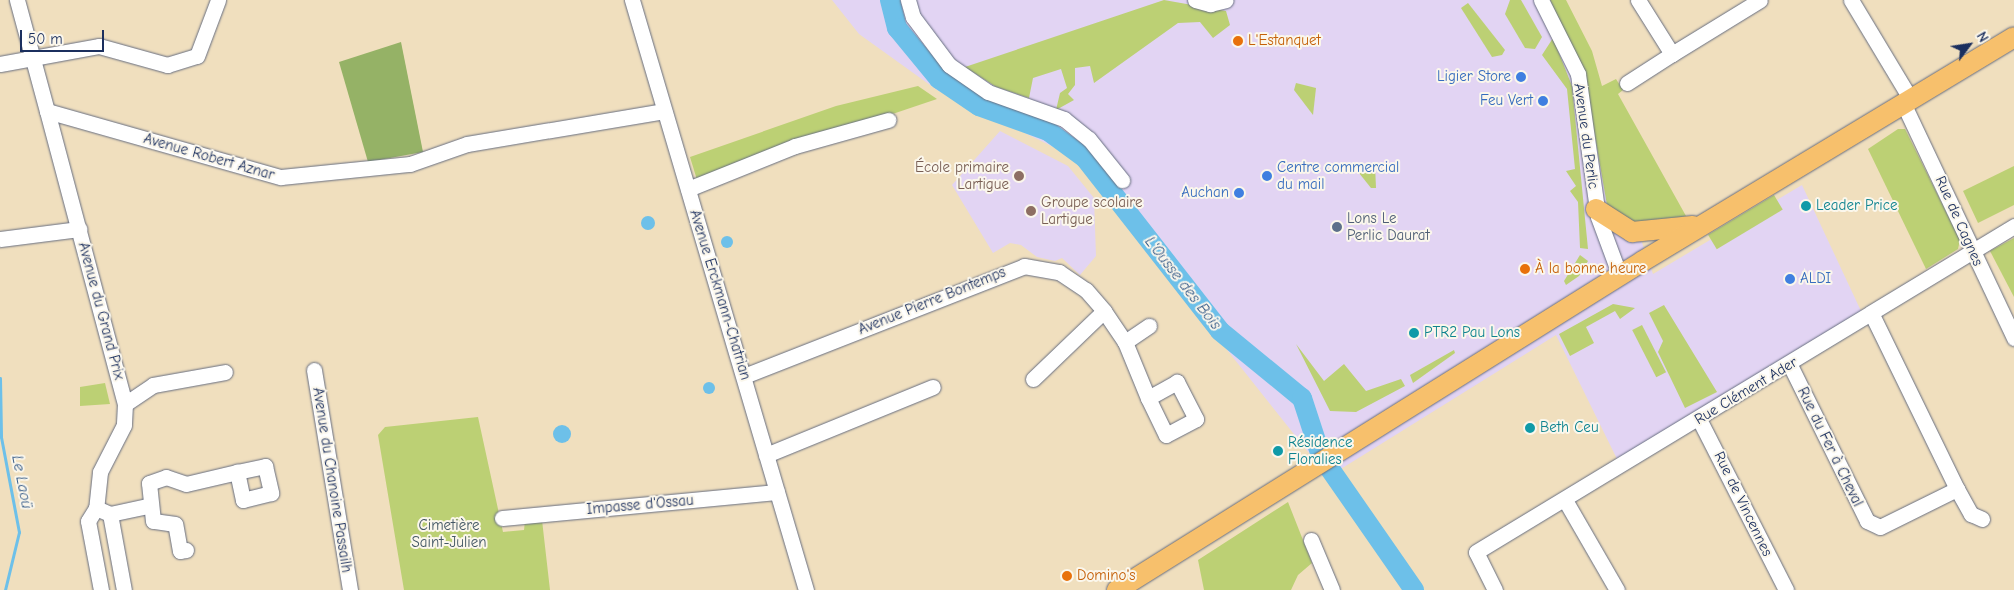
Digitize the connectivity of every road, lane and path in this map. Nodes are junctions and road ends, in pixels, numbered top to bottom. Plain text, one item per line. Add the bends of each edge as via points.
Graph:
1 (17, 0) edge
2 (218, 0) edge
3 (632, 0) edge
4 (908, 0) edge
5 (1196, 0) edge
6 (1226, 0) edge
7 (1541, 0) edge
8 (1638, 0) edge
9 (1760, 0) edge
10 (1852, 0) edge
11 (2014, 37) edge
12 (1672, 54) junction
13 (32, 57) junction
14 (0, 64) edge
15 (1627, 82) dead end
16 (1907, 102) junction
17 (47, 111) junction
18 (664, 111) junction
19 (888, 120) dead end
20 (1122, 180) dead end
21 (688, 189) junction
22 (1596, 209) junction
23 (1708, 222) junction
24 (2014, 226) edge
25 (79, 229) junction
26 (0, 240) edge
27 (1972, 250) junction
28 (1620, 276) junction
29 (1104, 311) junction
30 (1872, 315) junction
31 (1149, 326) dead end
32 (2014, 338) edge
33 (1125, 342) junction
34 (1790, 365) junction
35 (314, 370) dead end
36 (226, 372) dead end
37 (744, 376) junction
38 (1033, 378) dead end
39 (934, 387) dead end
40 (1148, 398) dead end
41 (125, 404) junction
42 (1700, 419) junction
43 (766, 455) junction
44 (237, 472) dead end
45 (1957, 489) junction
46 (777, 492) junction
47 (1565, 500) junction
48 (149, 506) junction
49 (96, 508) junction
50 (110, 514) junction
51 (502, 518) dead end
52 (1982, 519) dead end
53 (1312, 540) dead end
54 (186, 550) dead end
55 (101, 590) edge
56 (124, 590) edge
57 (350, 590) edge
58 (806, 590) edge
59 (1117, 590) edge
60 (1332, 590) edge
61 (1495, 590) edge
62 (1617, 590) edge
63 (1786, 590) edge

1 - 13 street
2 - 13 street via 197,56 167,65 99,46
3 - 18 street, Avenue Erckmann-Chatrian
4 - 20 street via 913,17 950,65 988,92 1064,119 1089,139
5 - 6 street via 1210,4
7 - 22 street, Avenue du Perlic via 1578,74
8 - 12 street
9 - 12 street
10 - 16 street, Rue de Cagnes
11 - 16 main road
12 - 15 street
13 - 14 street
13 - 17 street
16 - 23 main road
16 - 27 street, Rue de Cagnes
17 - 18 street, Avenue Robert Aznar via 281,177 410,164 467,144
17 - 25 street, Avenue du Grand Prix
18 - 21 street, Avenue Erckmann-Chatrian
19 - 21 street via 795,146
21 - 37 street, Avenue Erckmann-Chatrian
22 - 23 main road via 1632,232 1651,233
22 - 28 street, Avenue du Perlic
23 - 28 main road
24 - 27 street, Rue Clément Ader
25 - 26 street
25 - 41 street, Avenue du Grand Prix
27 - 30 street, Rue Clément Ader
27 - 32 street, Rue de Cagnes
28 - 59 main road
29 - 33 street, Avenue Pierre Bontemps
29 - 37 street, Avenue Pierre Bontemps via 1086,290 1059,272 1024,266
29 - 38 street
30 - 34 street, Rue Clément Ader
30 - 45 street
31 - 33 street
33 - 40 street, Avenue Pierre Bontemps
34 - 42 street, Rue Clément Ader
34 - 45 street, Rue du Fer à Cheval via 1867,521 1880,527
35 - 57 street, Avenue du Chanoine Passailh
36 - 41 street via 153,385
37 - 43 street, Avenue Erckmann-Chatrian
39 - 43 street
41 - 49 street, Avenue du Grand Prix via 124,425 100,472
42 - 47 street, Rue Clément Ader
42 - 63 street, Rue de Vincennes
43 - 46 street, Avenue Erckmann-Chatrian
44 - 48 street via 186,484 166,477 149,483
45 - 52 street via 1971,514
46 - 51 street, Impasse d'Ossau
46 - 58 street, Avenue Erckmann-Chatrian
47 - 61 street, Rue Clément Ader via 1476,552
47 - 62 street
48 - 50 street
48 - 54 street via 152,521 175,524 180,550
49 - 50 street
49 - 55 street, Avenue du Grand Prix via 88,521
50 - 56 street
53 - 60 street

